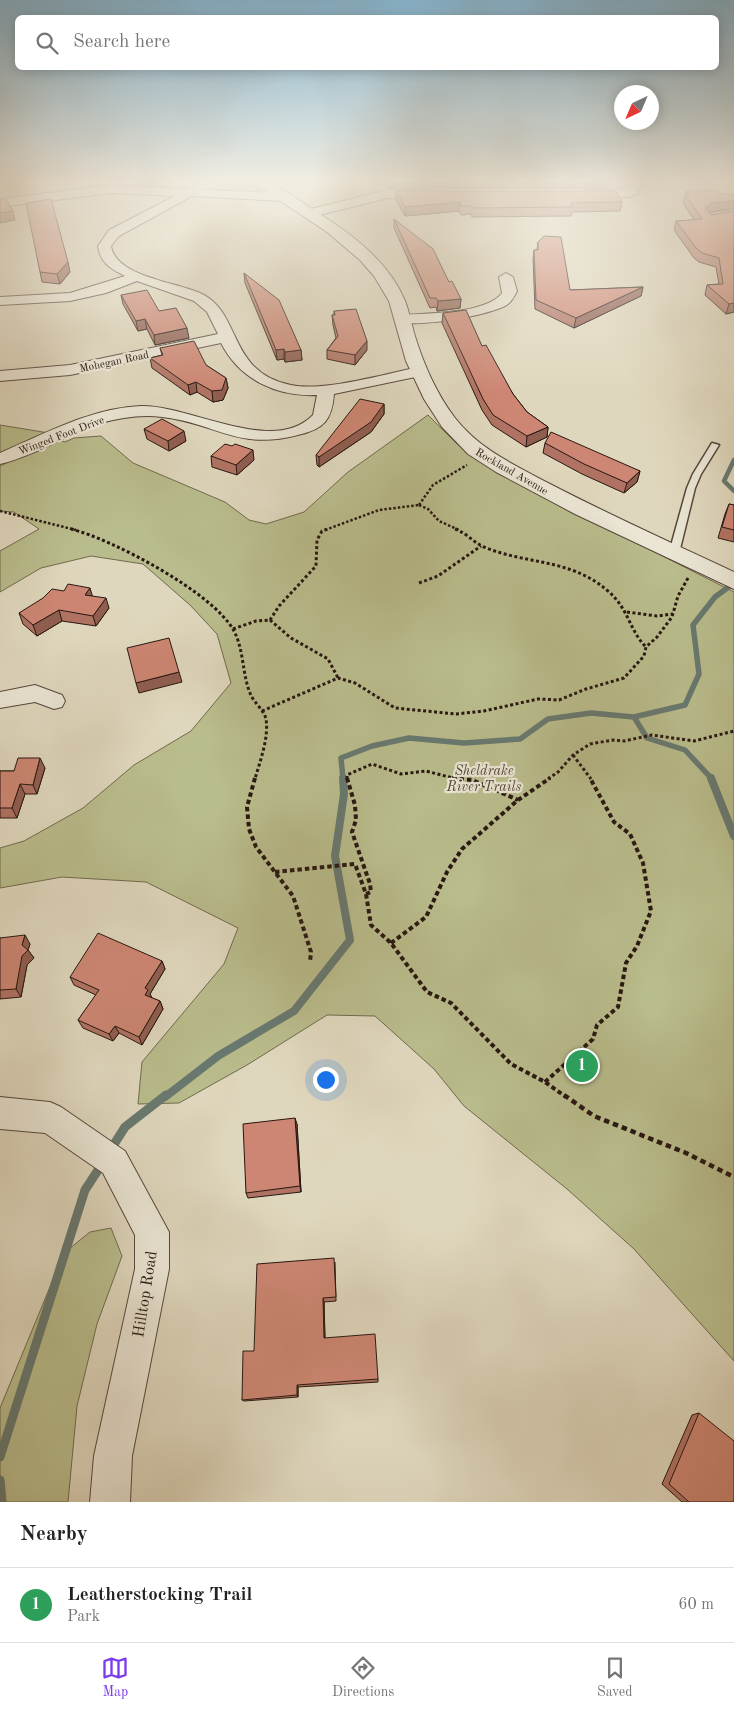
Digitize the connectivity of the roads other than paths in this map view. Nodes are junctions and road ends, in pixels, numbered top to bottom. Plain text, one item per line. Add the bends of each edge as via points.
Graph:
1 (103, 252) edge
2 (359, 252) edge
3 (136, 277) junction
4 (506, 277) dead end
5 (0, 301) edge
6 (402, 318) junction
7 (227, 337) junction
8 (419, 372) junction
9 (0, 376) edge
10 (326, 390) junction
11 (715, 445) dead end
12 (0, 459) edge
13 (674, 553) junction
14 (734, 581) edge
15 (0, 700) edge
16 (54, 701) dead end
17 (0, 1113) edge
18 (110, 1502) edge

1 - 3 street via 118,269
2 - 6 street, Rockland Avenue via 393,292
3 - 5 street via 91,294 49,301
3 - 7 street via 200,299 217,314
4 - 6 street via 509,293 500,304 478,311
6 - 8 street, Rockland Avenue
7 - 9 street, Mohegan Road via 70,370
7 - 10 street via 245,368 270,382 303,392
8 - 10 street
8 - 13 street, Rockland Avenue via 437,408 457,433 483,456 566,501
10 - 12 street, Winged Foot Drive via 323,412 317,421 300,430 274,437 254,437 218,429 195,418 168,412 141,411 93,420
11 - 13 lane via 690,488
13 - 14 street, Rockland Avenue
15 - 16 street via 44,694
17 - 18 street, Hilltop Road via 50,1118 102,1154 152,1232 152,1269 113,1456

